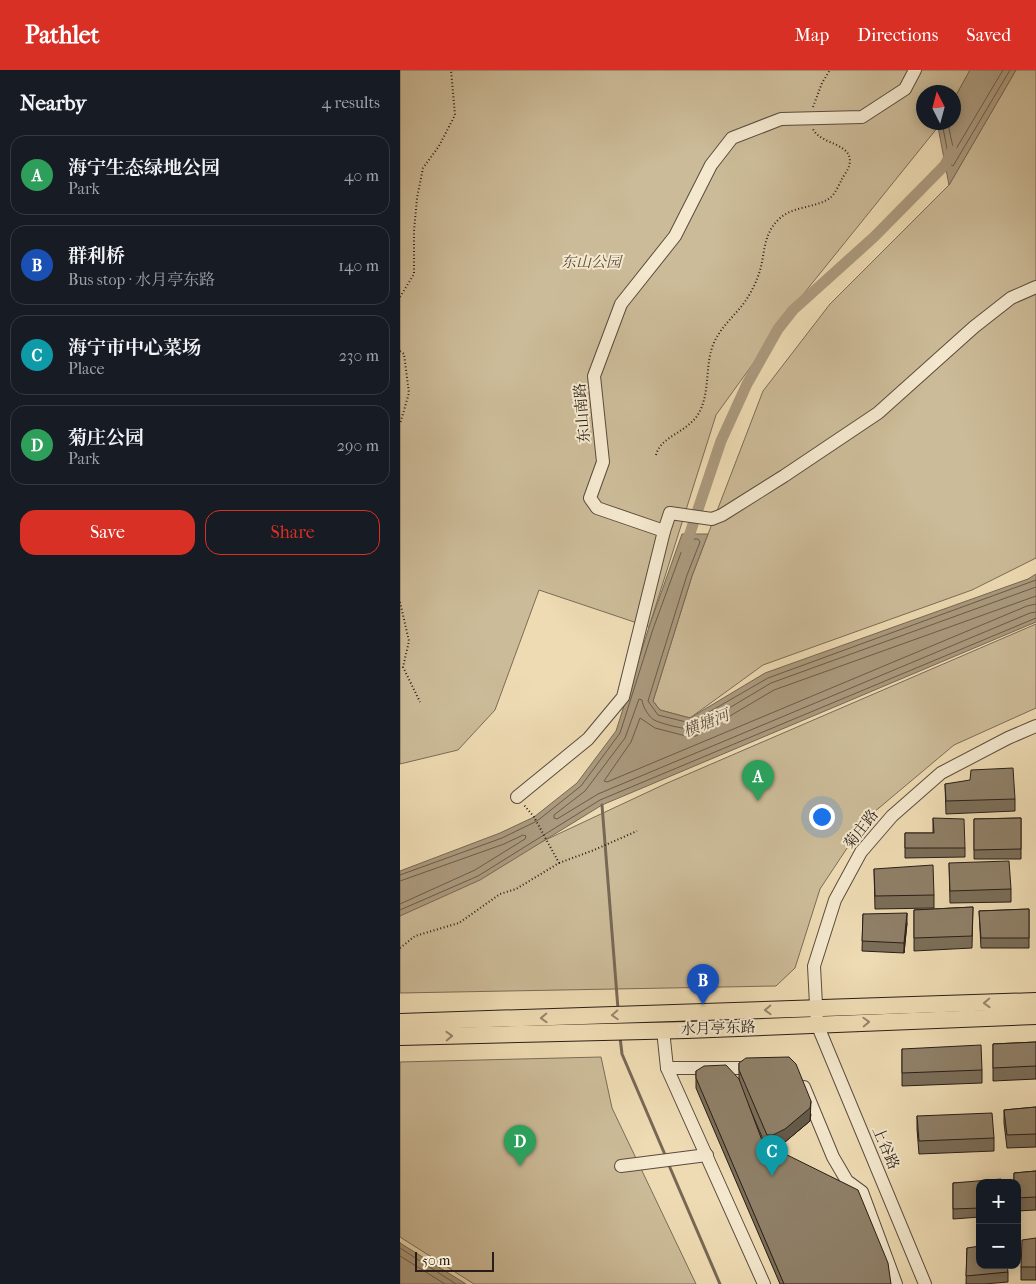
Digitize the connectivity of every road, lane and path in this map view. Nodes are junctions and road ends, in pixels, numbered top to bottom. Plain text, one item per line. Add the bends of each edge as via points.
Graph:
1 (451, 70) edge
2 (830, 70) edge
3 (915, 70) edge
4 (812, 118) junction
5 (1036, 287) edge
6 (400, 297) edge
7 (400, 351) edge
8 (400, 424) edge
9 (656, 455) dead end
10 (664, 531) junction
11 (400, 602) edge
12 (420, 702) dead end
13 (1036, 726) edge
14 (517, 797) joint
15 (637, 831) dead end
16 (559, 863) junction
17 (400, 948) edge
18 (1036, 1001) edge
19 (817, 1016) junction
20 (1036, 1016) edge
21 (400, 1022) edge
22 (638, 1022) junction
23 (593, 1024) junction
24 (663, 1030) junction
25 (400, 1037) edge
26 (667, 1068) junction
27 (767, 1068) edge
28 (800, 1077) edge
29 (706, 1155) junction
30 (621, 1166) dead end
31 (764, 1284) edge
32 (896, 1284) edge
33 (925, 1284) edge

1 - 6 path via 455,116 423,168 414,231 414,274
2 - 4 path via 822,83
3 - 4 street, 东山南路 via 904,90 862,117
4 - 9 path via 813,131 845,150 850,156 850,165 832,197 821,203 795,208 779,219 767,235 758,277 713,345 707,370 707,390 700,410 694,421 664,441
4 - 10 street, 东山南路 via 781,119 732,138 710,166 675,236 621,304 594,376 603,462 590,498 598,508
5 - 10 street via 1011,298 878,413 784,476 712,519 670,513
7 - 8 path via 404,354 409,393
10 - 14 street via 623,697 588,739
11 - 12 path via 409,641 403,667
13 - 19 street, 菊庄路 via 941,774 892,816 862,852 835,900 814,966
14 - 16 path via 534,817
15 - 16 path
16 - 17 path via 516,889 494,897 459,923 415,936
18 -> 19 main road, 水月亭东路
19 -> 20 main road, 水月亭东路
19 -> 22 main road, 水月亭东路
19 - 24 main road, 水月亭东路
19 - 33 street, 上谷路
23 -> 21 main road, 水月亭东路
22 - 23 main road, 水月亭东路
22 - 24 main road, 水月亭东路
25 -> 23 main road, 水月亭东路
24 - 26 street
26 - 27 street
26 - 29 street
28 - 32 street via 833,1157 847,1181 862,1192
29 - 30 street
29 - 31 street

